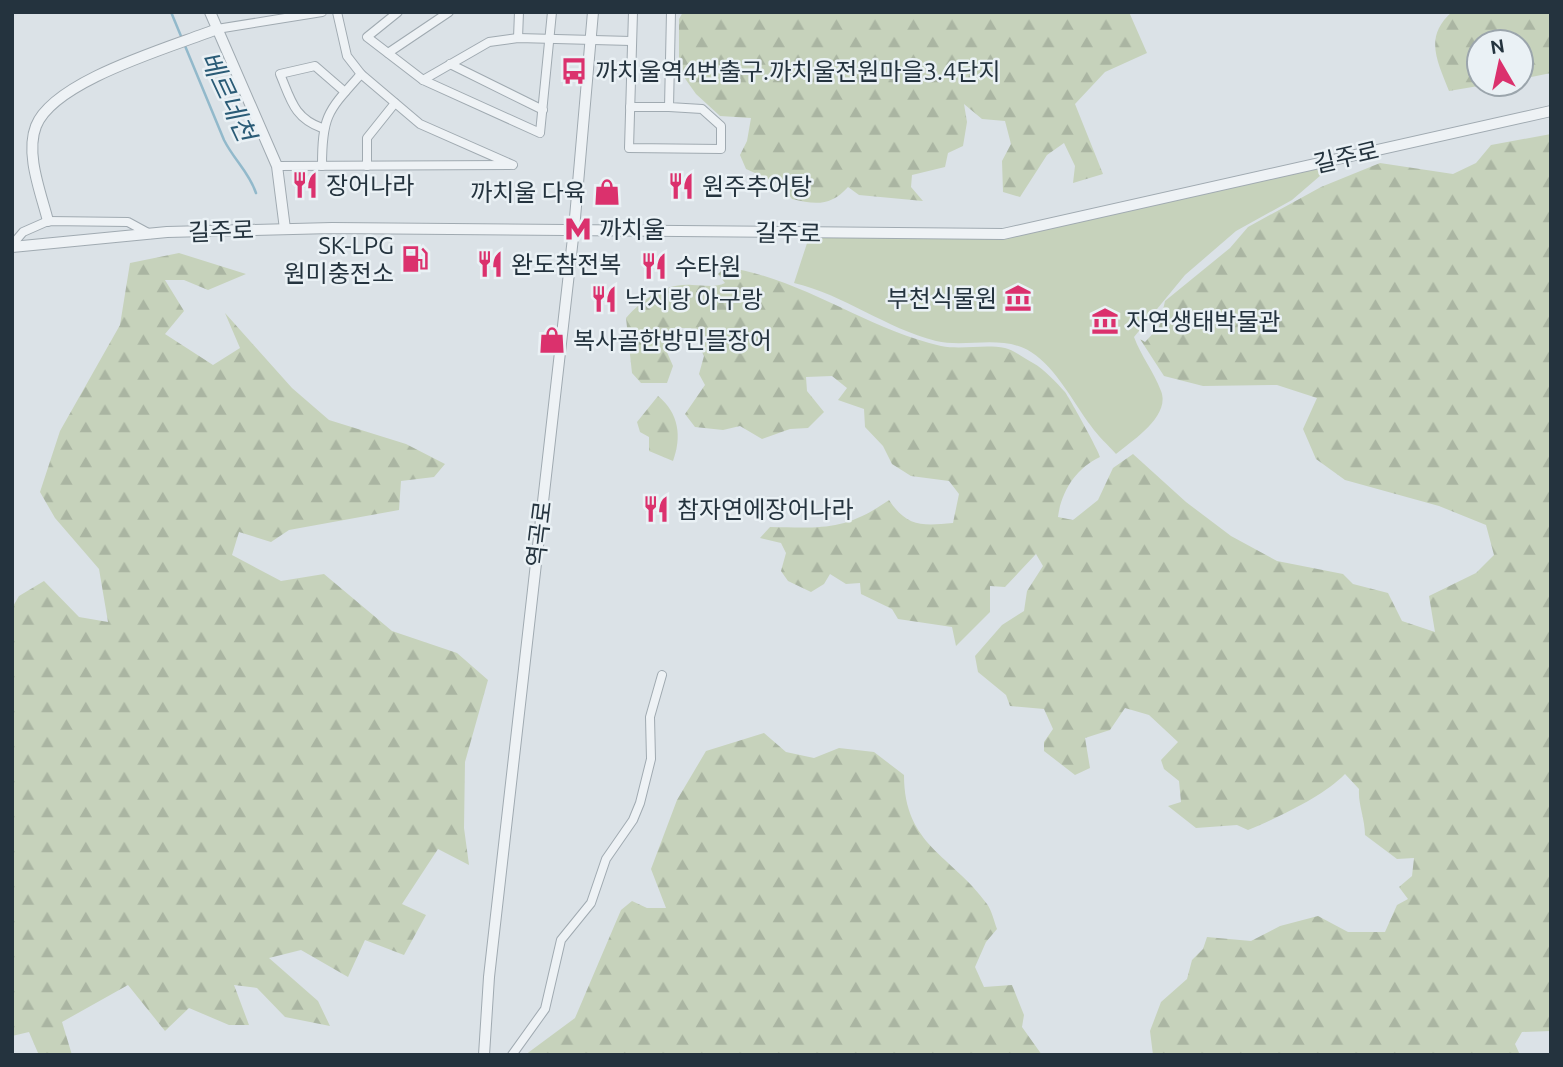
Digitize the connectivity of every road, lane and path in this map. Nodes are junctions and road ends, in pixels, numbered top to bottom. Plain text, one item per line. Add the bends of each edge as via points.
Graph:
1 (209, 12) edge
2 (322, 12) edge
3 (337, 12) edge
4 (398, 12) edge
5 (449, 12) edge
6 (519, 12) edge
7 (552, 12) edge
8 (593, 12) edge
9 (633, 12) edge
10 (671, 12) edge
11 (285, 15) edge
12 (218, 29) junction
13 (518, 38) junction
14 (551, 39) junction
15 (631, 40) junction
16 (593, 41) junction
17 (388, 53) junction
18 (450, 64) junction
19 (361, 74) junction
20 (423, 80) junction
21 (345, 92) junction
22 (396, 103) junction
23 (630, 107) junction
24 (669, 107) junction
25 (543, 110) junction
26 (1551, 111) edge
27 (322, 128) junction
28 (277, 166) junction
29 (322, 166) junction
30 (367, 166) junction
31 (47, 221) junction
32 (285, 229) junction
33 (574, 229) junction
34 (150, 234) junction
35 (12, 246) edge
36 (662, 675) dead end
37 (484, 1055) edge
38 (512, 1055) edge

1 - 12 street
2 - 11 street
3 - 19 street via 347,56
4 - 17 street via 367,37
5 - 17 street
6 - 13 street
7 - 14 street
8 - 16 street, 역곡로
9 - 15 street
10 - 24 street
11 - 12 street
12 - 28 street
12 - 31 street via 83,82 52,102 36,126 32,151
13 - 14 street
13 - 18 street via 489,42
14 - 16 street
14 - 25 street
15 - 16 street
15 - 23 street
16 - 33 street, 역곡로
17 - 20 street
18 - 20 street
18 - 25 street
19 - 21 street
19 - 22 street
20 - 25 street via 540,133
21 - 27 street
21 - 27 street via 315,65 280,74 305,122
22 - 30 street via 367,138
22 - 30 street via 420,124 513,165
23 - 24 street
23 - 24 street via 629,148 721,149 721,126 702,109
26 - 33 street, 길주로 via 1003,234
27 - 29 street
28 - 29 street
28 - 32 street
29 - 30 street
31 - 34 street via 128,222
31 - 35 street via 23,232
32 - 33 street, 길주로
32 - 34 street, 길주로
33 - 37 street, 역곡로
34 - 35 street, 길주로
36 - 38 street via 650,717 650,759 640,803 606,859 591,902 561,940 545,1009

